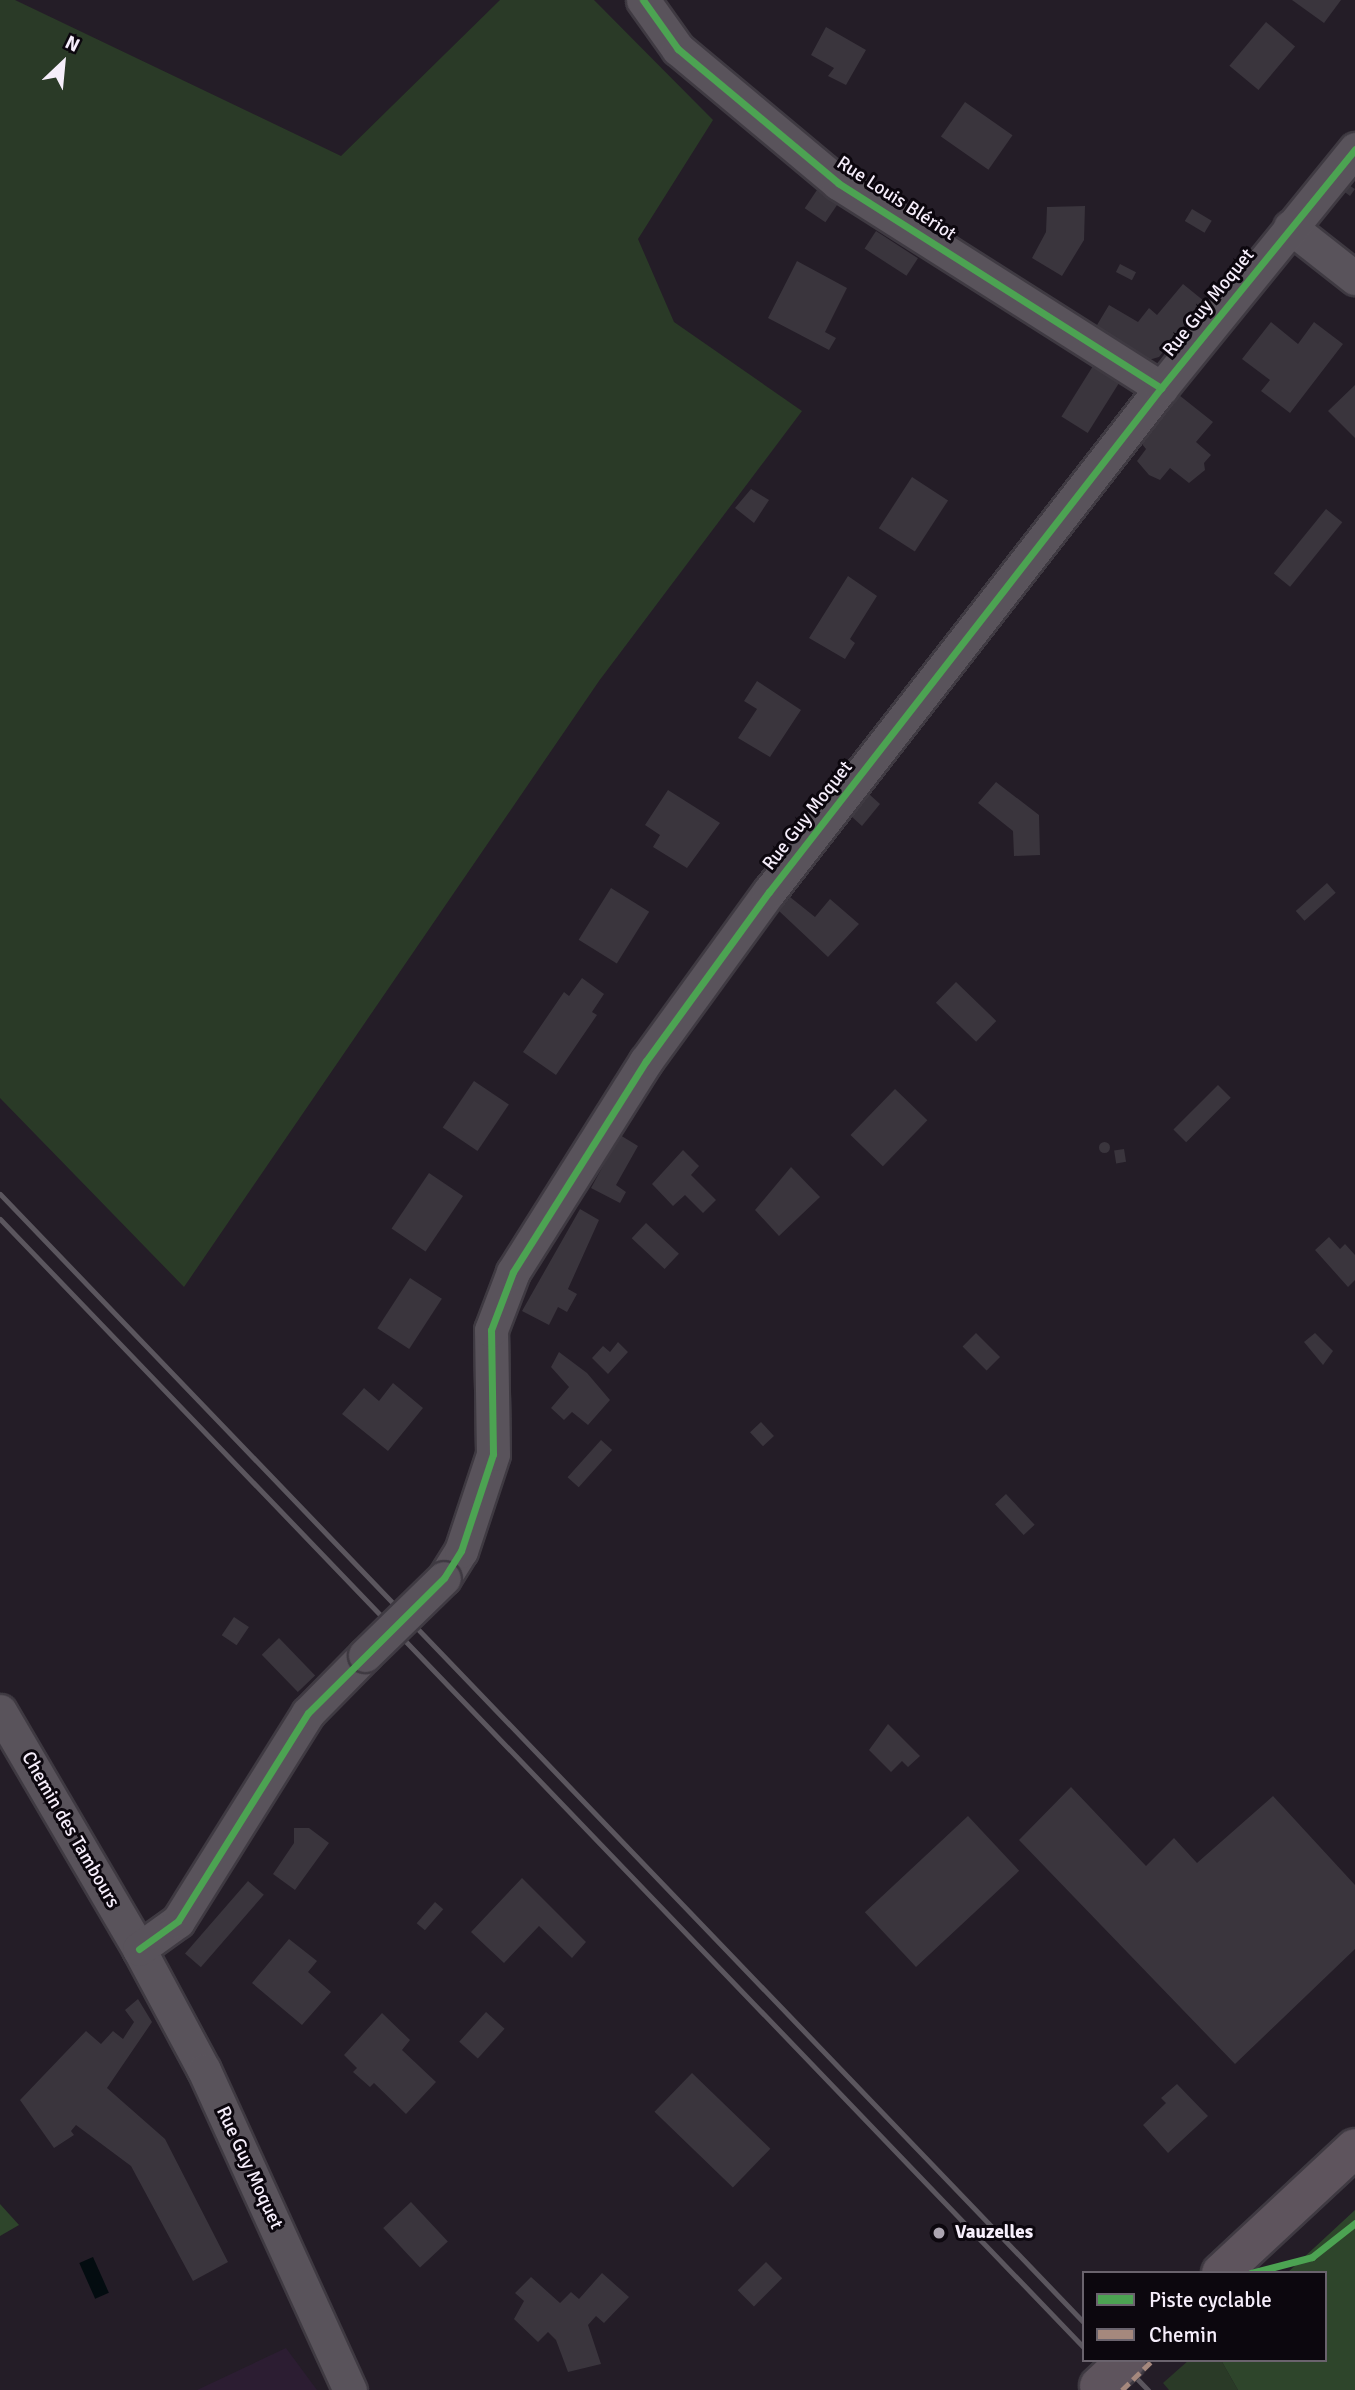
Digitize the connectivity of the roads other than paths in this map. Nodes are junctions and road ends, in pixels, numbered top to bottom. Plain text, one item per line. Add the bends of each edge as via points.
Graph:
1 (643, 0) edge
2 (1355, 149) edge
3 (1290, 227) junction
4 (1355, 278) edge
5 (1161, 388) junction
6 (0, 1711) edge
7 (139, 1949) junction
8 (1355, 2148) edge
9 (1223, 2271) edge
10 (1125, 2362) edge
11 (1097, 2388) edge
12 (350, 2390) edge

1 - 5 street, Rue Louis Blériot via 678,49 838,183
2 - 3 street, Rue Guy Moquet
3 - 4 street
3 - 5 street, Rue Guy Moquet
5 - 7 street, Rue Guy Moquet, bridge via 761,903 646,1061 513,1272 491,1330 493,1454 461,1551 444,1578 308,1713 178,1921
6 - 7 street, Chemin des Tambours
7 - 12 street, Rue Guy Moquet via 204,2070
8 - 9 main road
10 - 11 main road, bridge

